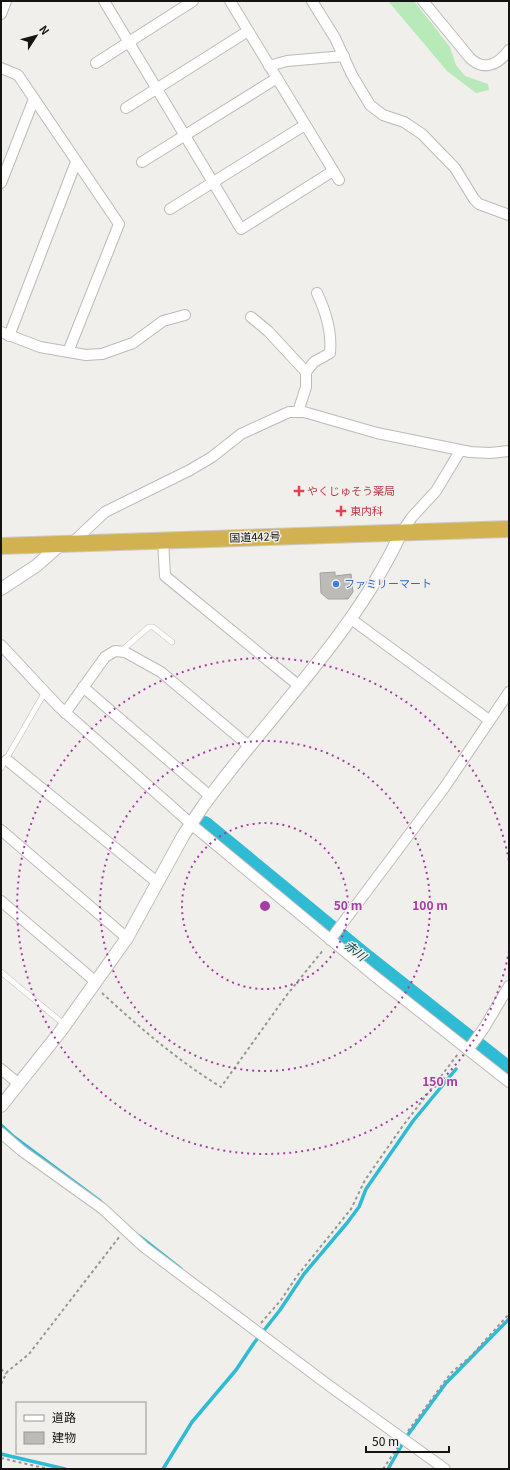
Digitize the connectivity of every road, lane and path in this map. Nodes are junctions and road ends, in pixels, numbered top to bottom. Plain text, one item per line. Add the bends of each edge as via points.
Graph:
1 (6, 1) edge
2 (104, 1) edge
3 (193, 1) edge
4 (230, 1) edge
5 (312, 1) edge
6 (423, 1) edge
7 (1, 14) edge
8 (248, 31) junction
9 (128, 42) junction
10 (509, 50) edge
11 (344, 56) junction
12 (96, 63) dead end
13 (269, 66) junction
14 (1, 68) edge
15 (277, 78) junction
16 (157, 89) junction
17 (34, 99) junction
18 (126, 108) dead end
19 (305, 125) junction
20 (185, 135) junction
21 (76, 162) junction
22 (142, 162) dead end
23 (333, 171) junction
24 (339, 180) dead end
25 (213, 182) junction
26 (1, 183) edge
27 (170, 209) dead end
28 (509, 215) edge
29 (317, 293) dead end
30 (185, 315) dead end
31 (251, 317) dead end
32 (5, 334) edge
33 (68, 352) junction
34 (306, 372) junction
35 (298, 412) junction
36 (460, 450) junction
37 (509, 451) edge
38 (509, 529) edge
39 (401, 533) junction
40 (163, 540) junction
41 (67, 544) junction
42 (1, 546) edge
43 (1, 589) edge
44 (351, 618) junction
45 (172, 642) dead end
46 (1, 645) edge
47 (120, 651) junction
48 (298, 685) junction
49 (83, 687) junction
50 (45, 692) junction
51 (509, 692) edge
52 (65, 713) junction
53 (489, 720) junction
54 (249, 746) junction
55 (4, 764) edge
56 (210, 796) junction
57 (191, 824) junction
58 (1, 830) edge
59 (158, 883) junction
60 (1, 901) edge
61 (127, 938) junction
62 (330, 940) junction
63 (1, 972) edge
64 (94, 984) junction
65 (509, 986) edge
66 (65, 1025) junction
67 (466, 1049) junction
68 (1, 1069) edge
69 (509, 1082) edge
70 (19, 1084) junction
71 (1, 1106) edge
72 (1, 1133) edge
73 (125, 1230) junction
74 (509, 1314) edge
75 (255, 1330) junction
76 (1, 1369) edge
77 (6, 1374) junction
78 (1, 1384) edge
79 (403, 1438) junction
80 (1, 1458) edge
81 (48, 1469) edge
82 (383, 1469) edge
83 (445, 1469) edge

1 - 7 street
2 - 9 street
3 - 9 street
4 - 8 street
5 - 11 street
6 - 10 street via 477,64 492,65
8 - 13 street
8 - 16 street
9 - 12 street
9 - 16 street
11 - 13 street via 287,60
11 - 28 street via 370,105 383,115 404,122 422,134 455,168 479,204
13 - 15 street
14 - 17 street via 18,75
15 - 19 street
15 - 20 street
16 - 18 street
16 - 20 street
17 - 21 street
17 - 26 street
19 - 23 street
19 - 25 street
20 - 22 street
20 - 25 street
21 - 32 street
21 - 33 street via 119,224
23 - 24 street
23 - 25 street via 241,229
25 - 27 street
29 - 34 street via 326,313 330,353 314,362
30 - 33 street via 163,321 132,343 102,354
31 - 34 street via 268,331
32 - 33 street via 40,347
34 - 35 street via 306,387
35 - 36 street via 377,433
35 - 41 street via 281,415 248,431 190,470 105,512
36 - 37 street via 481,453
36 - 39 street via 436,491
38 - 39 highway, 国道442号
39 - 40 highway, 国道442号
39 - 44 street via 373,586
40 - 41 highway, 国道442号
40 - 48 street via 165,576
41 - 42 highway, 国道442号
41 - 43 street
44 - 48 street
44 - 53 street
45 - 47 lane via 153,627 149,627
46 - 50 street
47 - 49 street via 105,657
47 - 54 street via 161,672
48 - 54 street
49 - 52 street
49 - 56 street
50 - 52 street
50 - 55 lane
51 - 53 street
52 - 57 street
53 - 62 street via 444,788
54 - 56 street
55 - 59 street
56 - 57 street
57 - 59 street
57 - 62 street
58 - 61 street
59 - 61 street
60 - 64 street
61 - 64 street
62 - 64 path via 221,1087 185,1064 149,1036
62 - 67 street
63 - 66 lane
64 - 66 street
65 - 67 street via 484,1028
66 - 70 street
67 - 69 street
67 - 75 path via 402,1127 365,1180 350,1209 297,1276 282,1300
68 - 70 street
70 - 71 street
72 - 73 street via 103,1209
73 - 75 street
73 - 77 path via 31,1352
74 - 79 path via 471,1356 451,1372
75 - 79 street
76 - 77 path
77 - 78 path
79 - 82 path
79 - 83 street
80 - 81 path

